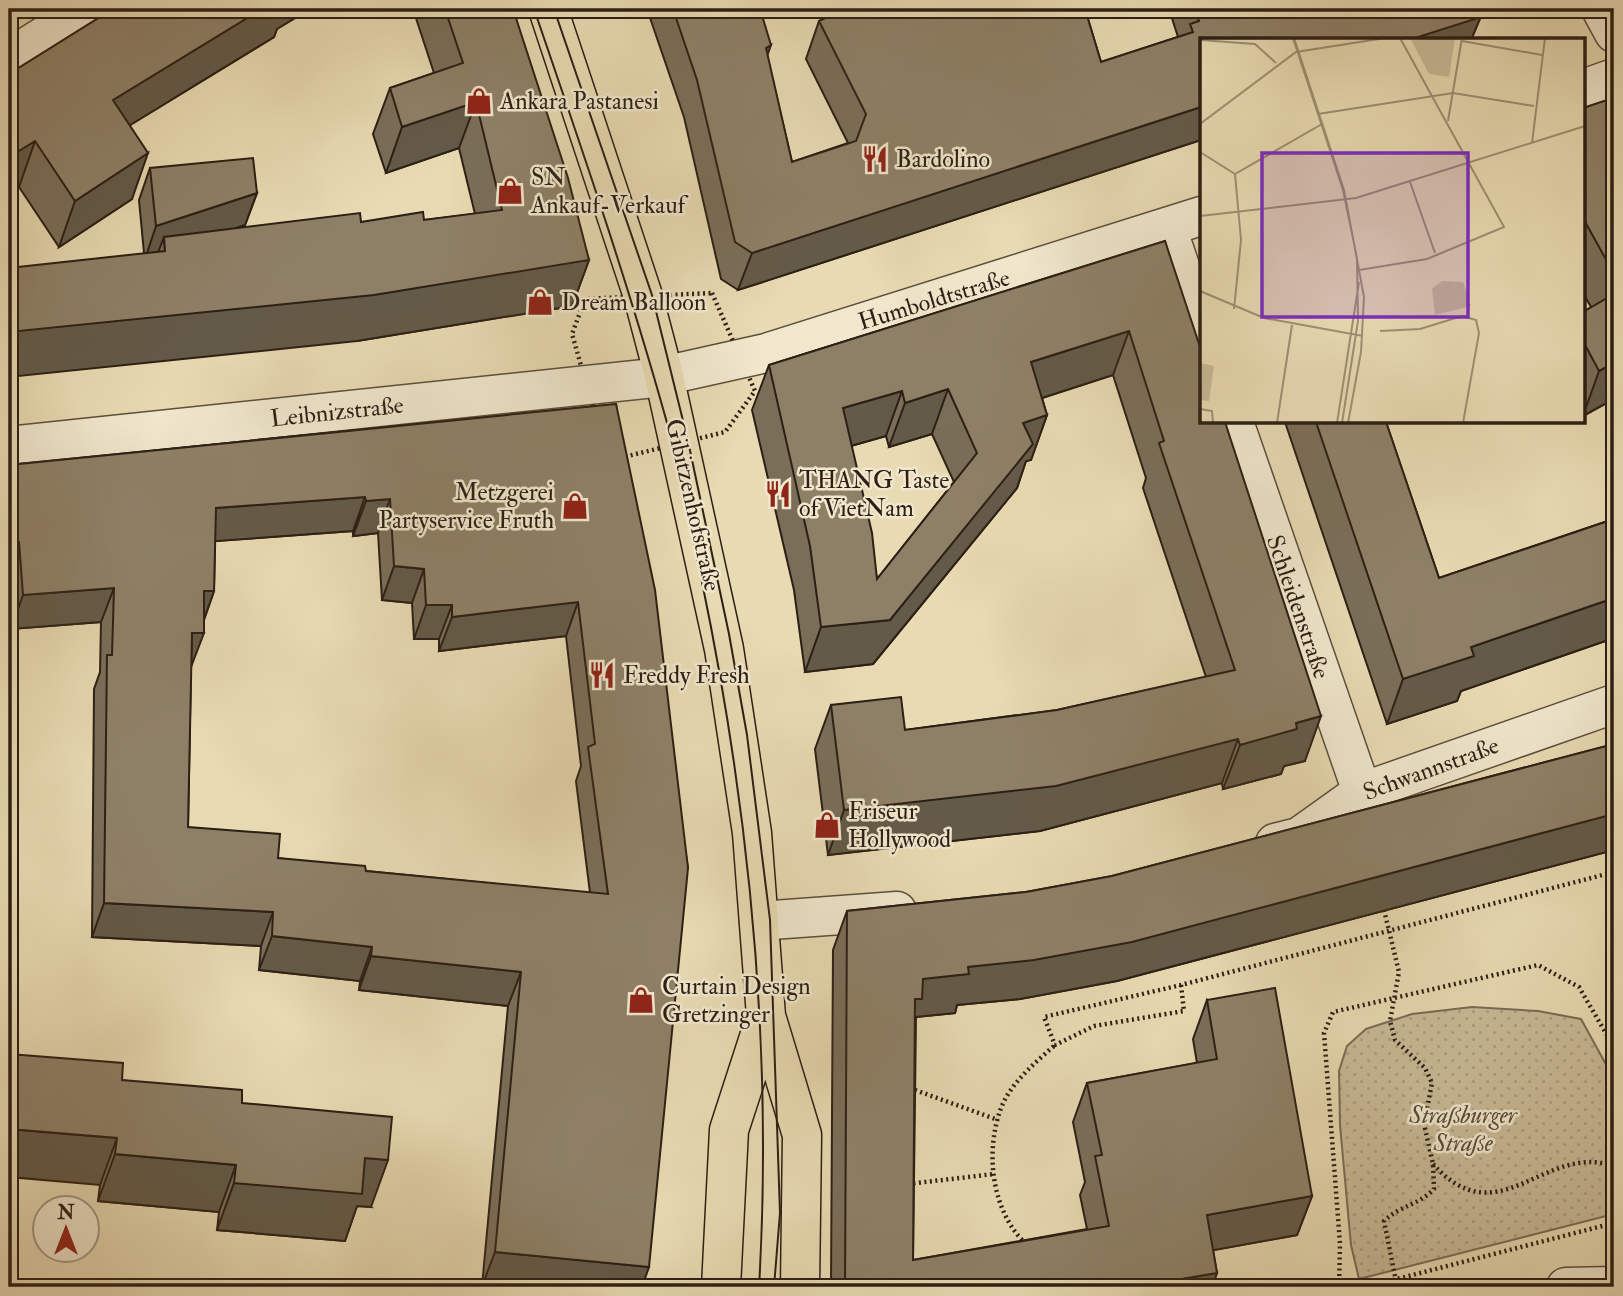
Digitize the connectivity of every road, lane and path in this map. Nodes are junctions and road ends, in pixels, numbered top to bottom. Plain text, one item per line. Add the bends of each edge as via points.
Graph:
1 (87, 9) edge
2 (548, 9) edge
3 (1601, 9) edge
4 (1614, 33) edge
5 (9, 58) edge
6 (1614, 78) edge
7 (1584, 89) edge
8 (1184, 222) edge
9 (1200, 322) edge
10 (664, 376) junction
11 (1235, 424) edge
12 (9, 446) edge
13 (1614, 704) edge
14 (1362, 792) junction
15 (1245, 850) edge
16 (1614, 872) edge
17 (926, 909) edge
18 (1384, 910) edge
19 (759, 921) junction
20 (1390, 932) junction
21 (1181, 985) junction
22 (1395, 998) junction
23 (766, 1016) junction
24 (1055, 1045) junction
25 (1614, 1048) edge
26 (915, 1090) edge
27 (998, 1120) junction
28 (1433, 1164) junction
29 (1614, 1166) edge
30 (994, 1174) junction
31 (908, 1184) edge
32 (1614, 1223) edge
33 (1030, 1249) edge
34 (1396, 1281) junction
35 (1614, 1286) edge
36 (721, 1287) edge
37 (800, 1287) edge
38 (1339, 1287) edge
39 (1366, 1287) edge
40 (1566, 1287) edge

1 - 5 street
2 - 10 main road, Gibitzenhofstraße via 624,235
3 - 4 street
6 - 7 street
8 - 9 street
8 - 10 street, Humboldtstraße via 774,350
10 - 12 street, Leibnizstraße
10 - 19 main road, Gibitzenhofstraße via 724,649 752,833
11 - 14 street, Schleidenstraße
13 - 14 street, Schwannstraße
14 - 15 street, Schwannstraße via 1299,837
16 - 20 path
17 - 19 street
18 - 20 path
19 - 23 main road, Gibitzenhofstraße
20 - 21 path
20 - 22 path via 1399,972
21 - 24 path via 1184,1011 1094,1026
21 - 24 path via 1044,1017
22 - 25 path via 1538,965 1579,987
22 - 28 path via 1390,1021 1395,1040 1425,1068 1432,1083 1424,1124
22 - 38 path via 1332,1013 1324,1033 1340,1244
23 - 36 main road, Gibitzenhofstraße via 729,1130
23 - 37 main road, Gibitzenhofstraße via 803,1135
24 - 27 path via 1021,1077
26 - 27 path
27 - 30 path
28 - 29 path via 1447,1180 1468,1192 1486,1194 1535,1181 1551,1170 1573,1164
28 - 34 path via 1434,1189 1419,1203 1400,1206 1384,1221
30 - 31 path
30 - 33 path via 998,1200 1013,1232
32 - 34 path
34 - 39 path
35 - 40 street

